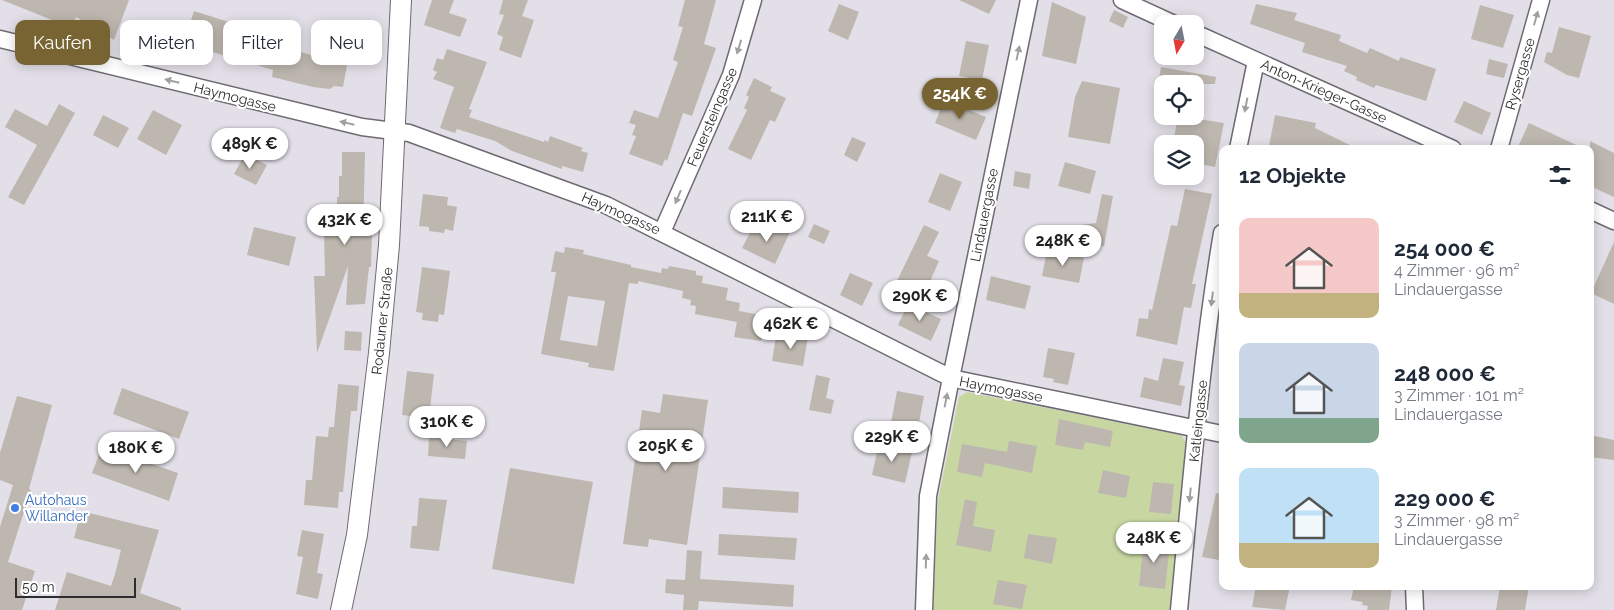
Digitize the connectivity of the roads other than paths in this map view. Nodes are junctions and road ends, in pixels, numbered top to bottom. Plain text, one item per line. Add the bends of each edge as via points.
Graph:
1 (401, 0) edge
2 (754, 0) edge
3 (1029, 0) edge
4 (1122, 0) edge
5 (1541, 0) edge
6 (1154, 15) edge
7 (1204, 37) edge
8 (0, 39) edge
9 (1256, 61) junction
10 (395, 130) junction
11 (1239, 145) edge
12 (1444, 145) edge
13 (1500, 145) edge
14 (1594, 212) edge
15 (1614, 220) edge
16 (662, 232) junction
17 (1219, 250) edge
18 (951, 378) junction
19 (1197, 428) junction
20 (1219, 433) edge
21 (1414, 590) edge
22 (340, 610) edge
23 (924, 610) edge
24 (1179, 610) edge
25 (1414, 610) edge

1 - 10 main road, Rodauner Straße
2 -> 16 street, Feuersteingasse via 731,75
18 -> 3 street, Lindauergasse
4 - 6 street
13 -> 5 street, Rysergasse
7 - 9 street, Anton-Krieger-Gasse
10 -> 8 street, Haymogasse via 362,127
9 -> 11 street
9 - 12 street, Anton-Krieger-Gasse
10 - 16 street, Haymogasse via 584,196
10 - 22 main road, Rodauner Straße via 389,245 368,462 352,563
14 - 15 street
16 - 18 street, Haymogasse
17 -> 19 street, Katleingasse
18 - 19 street, Haymogasse
23 -> 18 street, Lindauergasse via 928,496
19 - 20 street, Haymogasse
19 -> 24 street, Katleingasse
21 - 25 street

